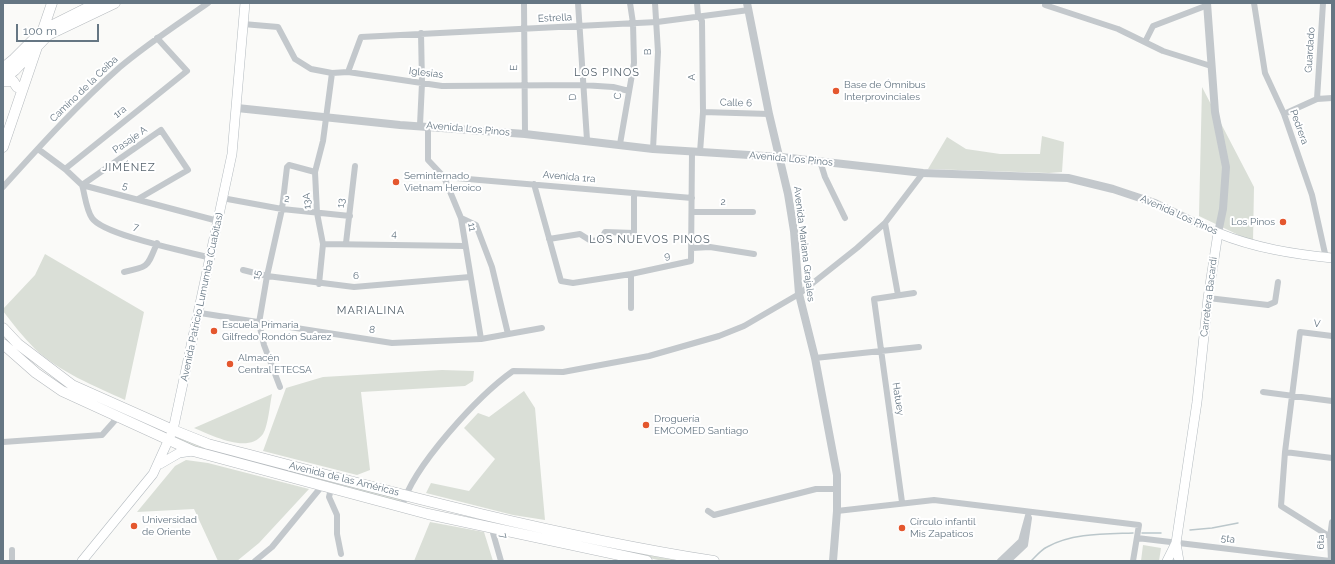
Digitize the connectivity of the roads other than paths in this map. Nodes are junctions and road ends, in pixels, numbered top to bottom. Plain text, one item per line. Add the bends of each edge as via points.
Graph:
1 (45, 3) edge
2 (52, 3) edge
3 (97, 3) edge
4 (115, 3) edge
5 (208, 3) edge
6 (245, 3) edge
7 (524, 3) edge
8 (578, 3) edge
9 (630, 3) edge
10 (654, 3) edge
11 (697, 3) edge
12 (1254, 3) edge
13 (1323, 3) edge
14 (1208, 4) edge
15 (1045, 5) dead end
16 (748, 6) edge
17 (698, 15) junction
18 (61, 20) junction
19 (657, 22) junction
20 (633, 23) junction
21 (243, 24) junction
22 (580, 26) junction
23 (43, 30) junction
24 (525, 30) junction
25 (421, 32) junction
26 (158, 38) junction
27 (1145, 42) junction
28 (35, 43) junction
29 (26, 59) junction
30 (1211, 66) junction
31 (3, 67) edge
32 (348, 72) junction
33 (332, 73) junction
34 (3, 80) edge
35 (422, 83) junction
36 (582, 85) junction
37 (524, 86) junction
38 (17, 87) junction
39 (629, 91) junction
40 (1332, 98) edge
41 (1317, 99) junction
42 (237, 108) junction
43 (702, 112) junction
44 (769, 114) junction
45 (1284, 114) junction
46 (325, 117) junction
47 (420, 125) junction
48 (428, 126) junction
49 (3, 127) edge
50 (525, 134) junction
51 (587, 140) junction
52 (620, 144) junction
53 (3, 147) edge
54 (38, 149) junction
55 (653, 149) junction
56 (696, 152) junction
57 (781, 157) junction
58 (820, 161) junction
59 (355, 166) dead end
60 (65, 169) junction
61 (315, 172) junction
62 (923, 173) junction
63 (444, 177) junction
64 (534, 184) junction
65 (82, 185) junction
66 (3, 187) edge
67 (634, 193) junction
68 (222, 198) junction
69 (692, 198) junction
70 (138, 199) junction
71 (282, 209) junction
72 (692, 212) junction
73 (753, 212) dead end
74 (317, 213) junction
75 (350, 216) junction
76 (461, 218) junction
77 (845, 218) dead end
78 (218, 221) junction
79 (885, 223) junction
80 (1218, 233) junction
81 (549, 239) junction
82 (346, 243) junction
83 (157, 244) junction
84 (323, 244) junction
85 (465, 246) junction
86 (692, 248) junction
87 (754, 254) dead end
88 (211, 258) junction
89 (1329, 258) edge
90 (243, 270) dead end
91 (124, 272) dead end
92 (631, 274) junction
93 (267, 276) junction
94 (470, 277) junction
95 (1278, 282) dead end
96 (319, 284) junction
97 (914, 293) dead end
98 (799, 294) junction
99 (898, 294) junction
100 (1208, 298) junction
101 (631, 308) dead end
102 (200, 313) junction
103 (259, 323) junction
104 (3, 328) edge
105 (542, 328) dead end
106 (508, 334) junction
107 (1332, 336) edge
108 (481, 339) junction
109 (3, 344) edge
110 (919, 347) dead end
111 (880, 350) junction
112 (815, 358) junction
113 (280, 387) dead end
114 (1263, 392) dead end
115 (1292, 396) junction
116 (1332, 401) edge
117 (118, 417) junction
118 (173, 430) junction
119 (3, 442) edge
120 (169, 442) junction
121 (193, 452) junction
122 (1285, 452) junction
123 (1332, 458) edge
124 (159, 465) junction
125 (327, 487) junction
126 (837, 490) junction
127 (405, 494) junction
128 (902, 502) junction
129 (402, 507) junction
130 (708, 511) dead end
131 (838, 511) junction
132 (1029, 512) junction
133 (494, 516) junction
134 (1332, 522) edge
135 (491, 527) junction
136 (1137, 538) junction
137 (1331, 538) edge
138 (1176, 543) junction
139 (12, 550) dead end
140 (341, 554) dead end
141 (12, 561) edge
142 (82, 561) edge
143 (255, 561) edge
144 (501, 561) edge
145 (647, 561) edge
146 (714, 561) edge
147 (833, 561) edge
148 (1000, 561) edge
149 (1008, 561) edge
150 (1133, 561) edge
151 (1167, 561) edge
152 (1179, 561) edge
153 (1331, 561) edge

1 - 28 main road
2 - 18 main road via 54,15
2 - 23 main road
3 - 18 main road
4 - 28 main road
5 - 26 street, Camino de la Ceiba
6 - 21 main road, Avenida Patricio Lumumba (Cuabitas)
7 - 24 street, E
8 - 22 street, D
9 - 20 street, C
10 - 19 street, B
11 - 17 street, A
12 - 45 street, Pedrera via 1265,73
13 - 41 street, Guardado
14 - 27 street via 1153,26
14 - 30 street, Carretera Bacardí
15 - 27 street via 1118,29
16 - 17 street, Estrella
16 - 44 street, Avenida Mariana Grajales
17 - 19 street, Estrella
17 - 43 street, A via 702,21
18 - 23 main road
19 - 20 street, Estrella
19 - 55 street, B
20 - 22 street, Estrella
20 - 39 street, C via 634,63
21 - 33 street, Iglesias via 278,27 295,59 311,69
21 - 42 main road, Avenida Patricio Lumumba (Cuabitas)
22 - 24 street, Estrella
22 - 36 street, D
23 - 28 main road
24 - 25 street, Estrella
24 - 37 street, E
25 - 32 street, Estrella via 362,37
25 - 35 street
26 - 54 street, Camino de la Ceiba via 110,77
26 - 60 street, 1ra via 188,71
27 - 30 street via 1163,51
28 - 29 main road
28 - 31 main road
28 - 53 main road
29 - 34 main road
29 - 38 main road
30 - 80 street, Carretera Bacardí via 1215,112 1226,167 1223,209
32 - 33 street, Iglesias
32 - 35 street, Iglesias
33 - 46 street
34 - 38 main road via 13,82
35 - 37 street, Iglesias via 442,86
35 - 47 street
36 - 37 street, Iglesias
36 - 39 street, Iglesias
36 - 51 street, D
37 - 50 street, E
38 - 49 main road
39 - 52 street, C
40 - 41 street
41 - 45 street
42 - 46 street, Avenida Los Pinos
42 - 68 main road, Avenida Patricio Lumumba (Cuabitas) via 232,154
43 - 44 street, Calle 6
43 - 56 street, A
44 - 57 street, Avenida Mariana Grajales
45 - 89 street, Pedrera via 1312,195
46 - 47 street, Avenida Los Pinos
46 - 61 street, 13A via 323,141
47 - 48 street, Avenida Los Pinos
48 - 50 street, Avenida Los Pinos
48 - 63 street, 11 via 428,160
50 - 51 street, Avenida Los Pinos
51 - 52 street, Avenida Los Pinos
52 - 55 street, Avenida Los Pinos
54 - 60 street, 5
54 - 66 street, Camino de la Ceiba
55 - 56 street, Avenida Los Pinos
56 - 57 street, Avenida Los Pinos
56 - 69 street, 9
57 - 58 street, Avenida Los Pinos
57 - 98 street, Avenida Mariana Grajales via 794,231
58 - 62 street, Avenida Los Pinos
58 - 77 street
59 - 75 street, 13
60 - 65 street, 5
61 - 71 street, 15 via 289,165
61 - 74 street, 13A
62 - 79 street
62 - 80 street, Avenida Los Pinos via 1068,178 1113,188 1155,203
63 - 64 street, Avenida 1ra
63 - 76 street, 11
64 - 67 street, Avenida 1ra
64 - 81 street
65 - 70 street, 5
65 - 70 street, Pasaje A via 161,130 188,170
65 - 83 street, 7 via 91,217 96,222 112,231
67 - 69 street, Avenida 1ra
67 - 81 street via 634,233 605,232 601,240 591,241 580,234
68 - 71 street, 2
68 - 78 main road, Avenida Patricio Lumumba (Cuabitas)
69 - 72 street, 9
70 - 78 street, 5
71 - 74 street, 2
71 - 93 street, 15
72 - 73 street, 2
72 - 86 street, 9
74 - 75 street, 2
74 - 84 street, 13A
75 - 82 street, 13
76 - 85 street, 11
76 - 106 street via 476,225 492,267
78 - 88 main road, Avenida Patricio Lumumba (Cuabitas)
79 - 98 street
79 - 99 street
80 - 89 main road, Avenida Los Pinos via 1242,243
80 - 100 main road, Carretera Bacardí
81 - 92 street, 9 via 561,281 573,283
82 - 84 street, 4
82 - 85 street, 4
83 - 88 street, 7
83 - 91 street via 149,264 142,269
84 - 96 street, 13A
85 - 94 street, 11
86 - 87 street via 710,247
86 - 92 street, 9 via 691,262
88 - 102 main road, Avenida Patricio Lumumba (Cuabitas)
90 - 93 street, 6
92 - 101 street
93 - 96 street, 6
93 - 103 street, 15
94 - 96 street, 6 via 354,287
94 - 108 street, 11
95 - 100 street via 1275,302 1268,306
97 - 99 street
98 - 112 street, Avenida Mariana Grajales
98 - 127 street via 744,326 649,356 563,372 513,371 482,397 440,443
99 - 111 street, Hatuey via 874,299
100 - 138 main road, Carretera Bacardí via 1197,402
102 - 103 street, 8
102 - 118 main road, Avenida Patricio Lumumba (Cuabitas)
103 - 108 street, 8 via 392,342
103 - 113 street, 15
104 - 118 main road, Avenida de las Américas via 18,344 72,385
105 - 106 street, 8
106 - 108 street, 8
107 - 115 street, V via 1300,332
109 - 117 main road, Avenida de las Américas via 36,373 62,391
110 - 111 street
111 - 112 street
111 - 128 street, Hatuey
112 - 126 street, Avenida Mariana Grajales via 837,475
114 - 115 street
115 - 116 street
115 - 122 street
117 - 119 street via 102,435
117 - 120 main road, Avenida de las Américas
118 - 120 main road, Avenida Patricio Lumumba (Cuabitas)
118 - 127 main road, Avenida de las Américas via 208,444
120 - 121 main road, Avenida de las Américas
120 - 124 main road, Avenida Patricio Lumumba (Cuabitas)
121 - 124 main road via 179,453
121 - 125 main road, Avenida de las Américas
122 - 123 street
122 - 137 street via 1281,506
124 - 142 main road, Avenida Patricio Lumumba (Cuabitas)
125 - 129 main road, Avenida de las Américas
125 - 140 street via 328,497 337,515
125 - 143 street via 272,547
126 - 130 street via 816,489 714,515
126 - 131 street, Avenida Mariana Grajales
127 - 129 street
127 - 133 main road, Avenida de las Américas
128 - 131 street
128 - 132 street via 934,500
129 - 135 main road, Avenida de las Américas
131 - 147 street, Avenida Mariana Grajales
132 - 136 street via 1138,525
132 - 148 street via 1021,541
132 - 149 street via 1025,545
133 - 135 street, 7
133 - 146 main road, Avenida de las Américas
134 - 137 street, 6ta
135 - 144 street, 7
135 - 145 main road, Avenida de las Américas
136 - 138 street, 5ta
136 - 150 street
137 - 153 street, 6ta
138 - 151 main road, Carretera Bacardí
138 - 152 main road, Carretera Bacardí
138 - 153 street, 5ta
139 - 141 street

